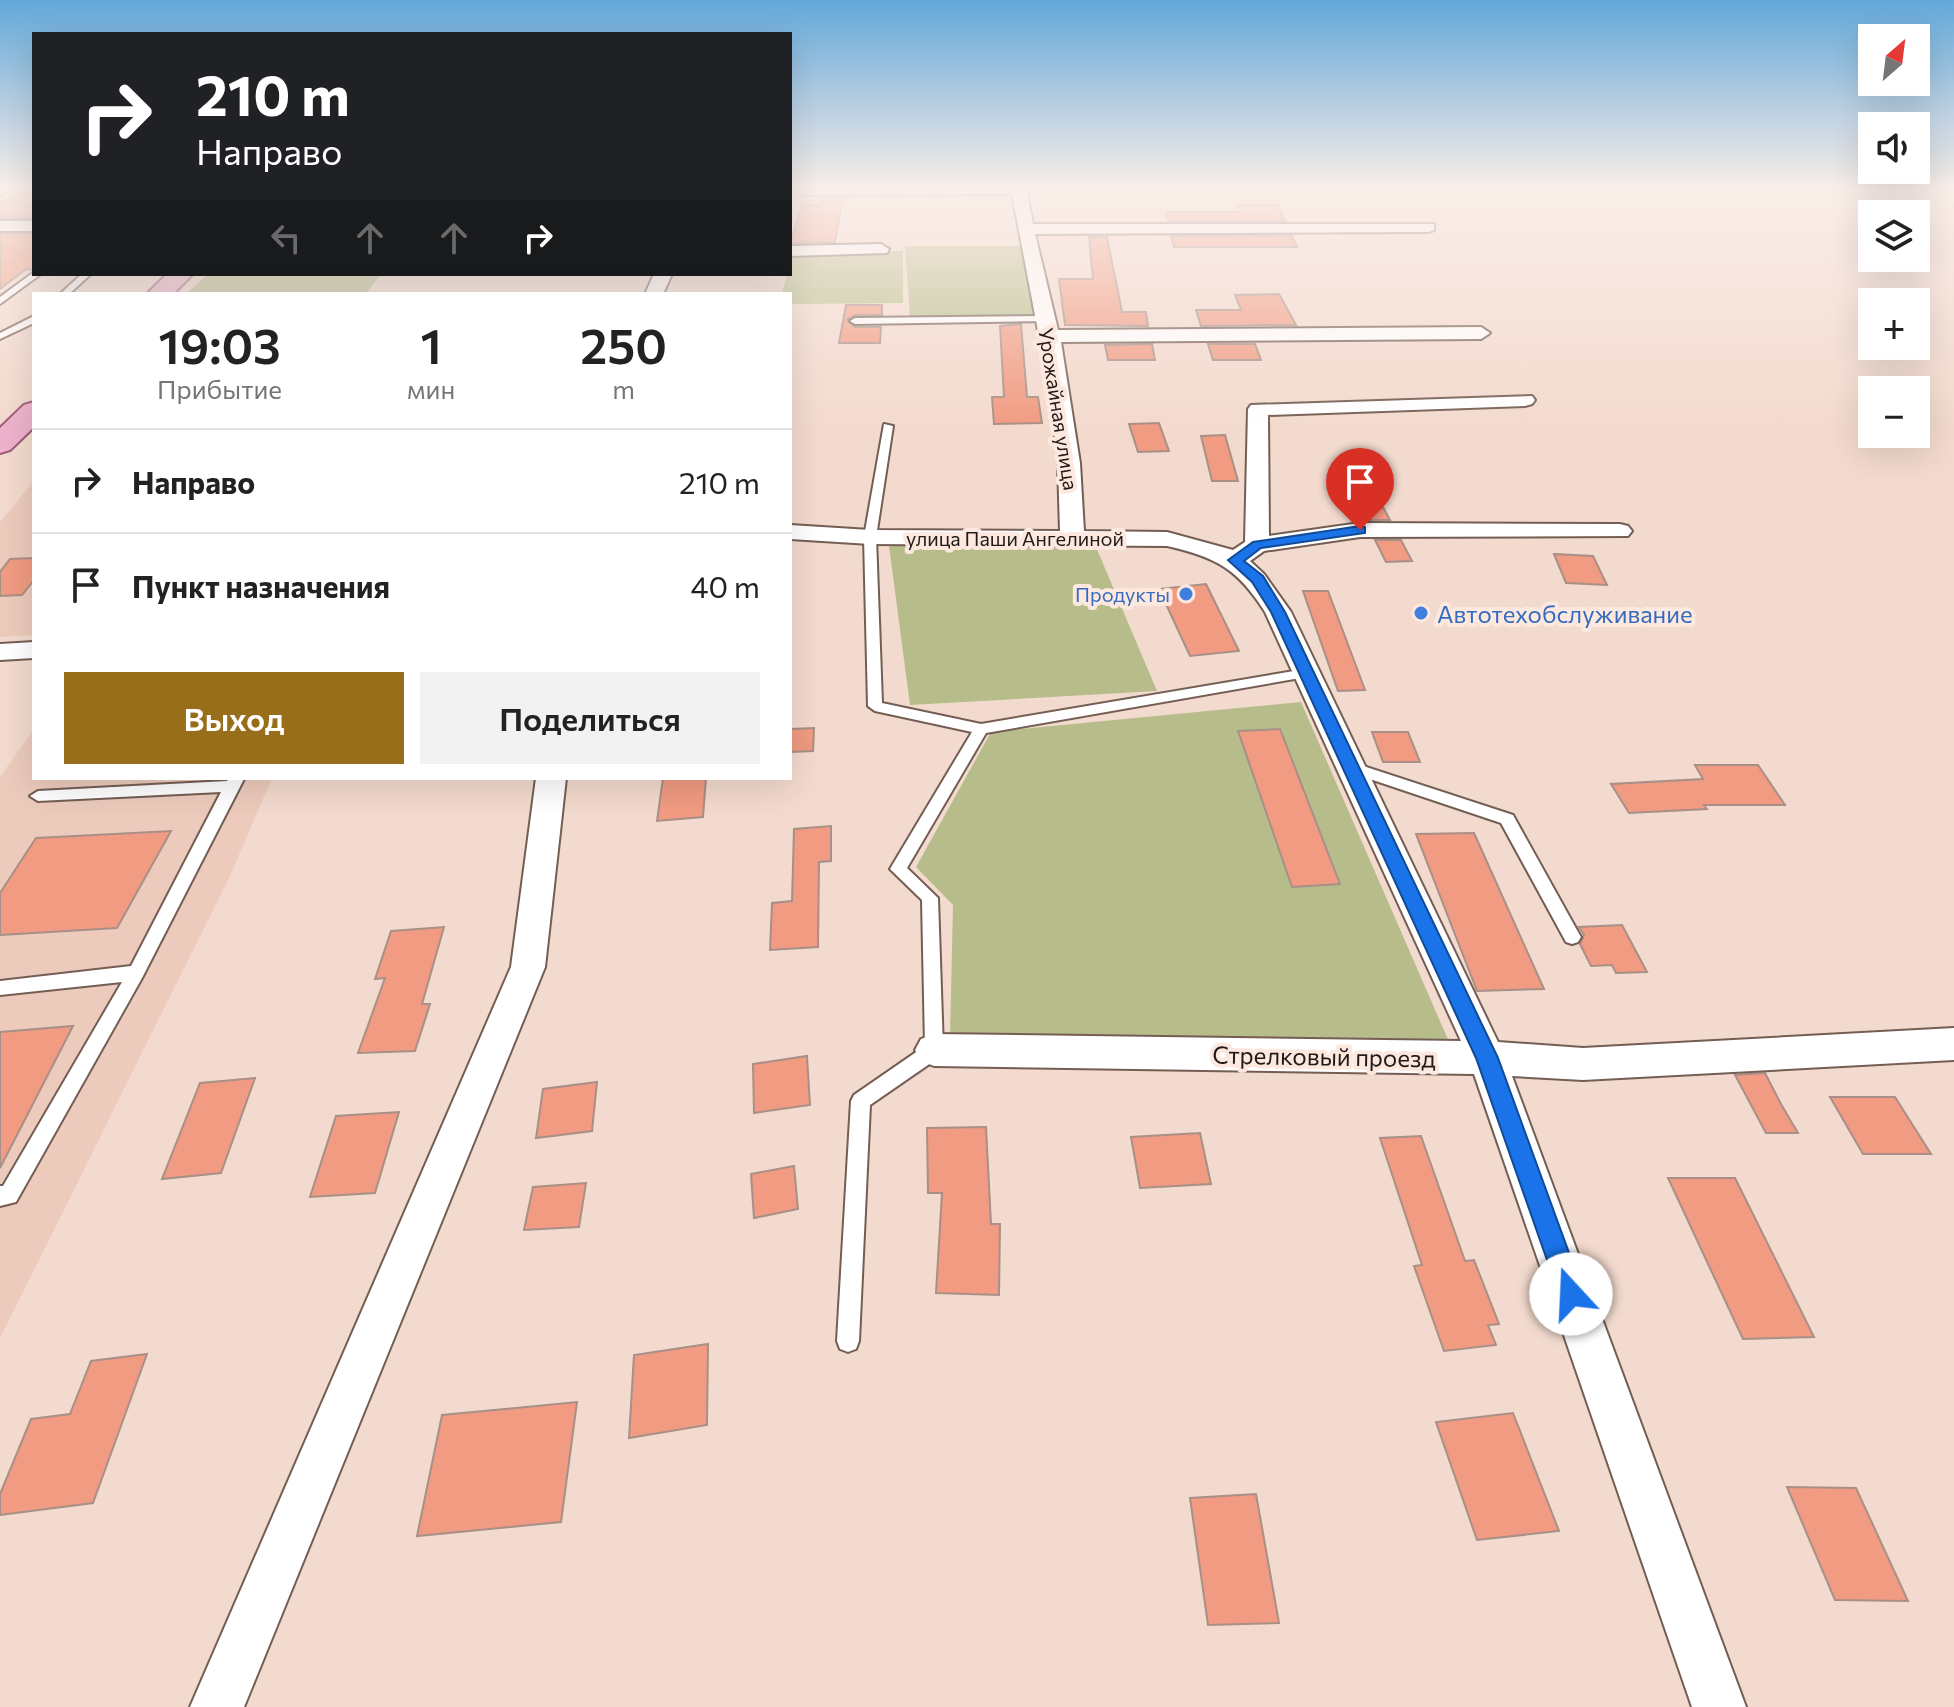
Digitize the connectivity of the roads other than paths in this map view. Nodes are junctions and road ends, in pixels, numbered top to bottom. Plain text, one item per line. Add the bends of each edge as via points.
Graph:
1 (1034, 268) edge
2 (34, 276) edge
3 (85, 276) edge
4 (154, 276) edge
5 (179, 276) edge
6 (66, 292) edge
7 (136, 292) edge
8 (161, 292) edge
9 (0, 301) edge
10 (32, 321) edge
11 (855, 321) dead end
12 (1048, 328) junction
13 (1481, 333) dead end
14 (0, 336) edge
15 (32, 387) edge
16 (1525, 400) dead end
17 (32, 413) edge
18 (0, 416) edge
19 (888, 426) dead end
20 (0, 444) edge
21 (1620, 531) dead end
22 (792, 532) edge
23 (870, 537) junction
24 (1072, 537) junction
25 (1246, 552) junction
26 (32, 650) edge
27 (0, 652) edge
28 (1306, 673) junction
29 (981, 729) junction
30 (1351, 767) junction
31 (551, 780) edge
32 (235, 782) edge
33 (38, 796) dead end
34 (1572, 937) dead end
35 (136, 973) junction
36 (0, 988) edge
37 (1954, 1044) edge
38 (934, 1050) junction
39 (1487, 1058) junction
40 (0, 1196) edge
41 (848, 1341) dead end
42 (217, 1707) edge
43 (1719, 1707) edge

1 - 12 street, Урожайная улица
2 - 9 lane
3 - 6 lane
4 - 7 main road
5 - 8 main road
10 - 14 lane
11 - 12 lane
12 - 13 street
12 - 24 street, Урожайная улица via 1073,487
15 - 18 main road
16 - 25 street via 1258,409
17 - 20 main road
19 - 23 lane
21 - 25 street via 1360,530
22 - 23 street, улица Паши Ангелиной
23 - 24 street, улица Паши Ангелиной
23 - 29 lane via 875,706
24 - 25 street, улица Паши Ангелиной via 1167,539
25 - 28 street
26 - 27 street
28 - 29 lane
28 - 30 street
29 - 38 lane via 898,869 930,898
30 - 34 lane via 1507,819
30 - 39 street
31 - 42 street via 528,967
32 - 33 lane
32 - 35 lane
35 - 36 lane
35 - 40 lane via 9,1195
37 - 39 street, Стрелковый проезд via 1583,1064
38 - 39 street, Стрелковый проезд
38 - 41 lane via 861,1101
39 - 43 street

